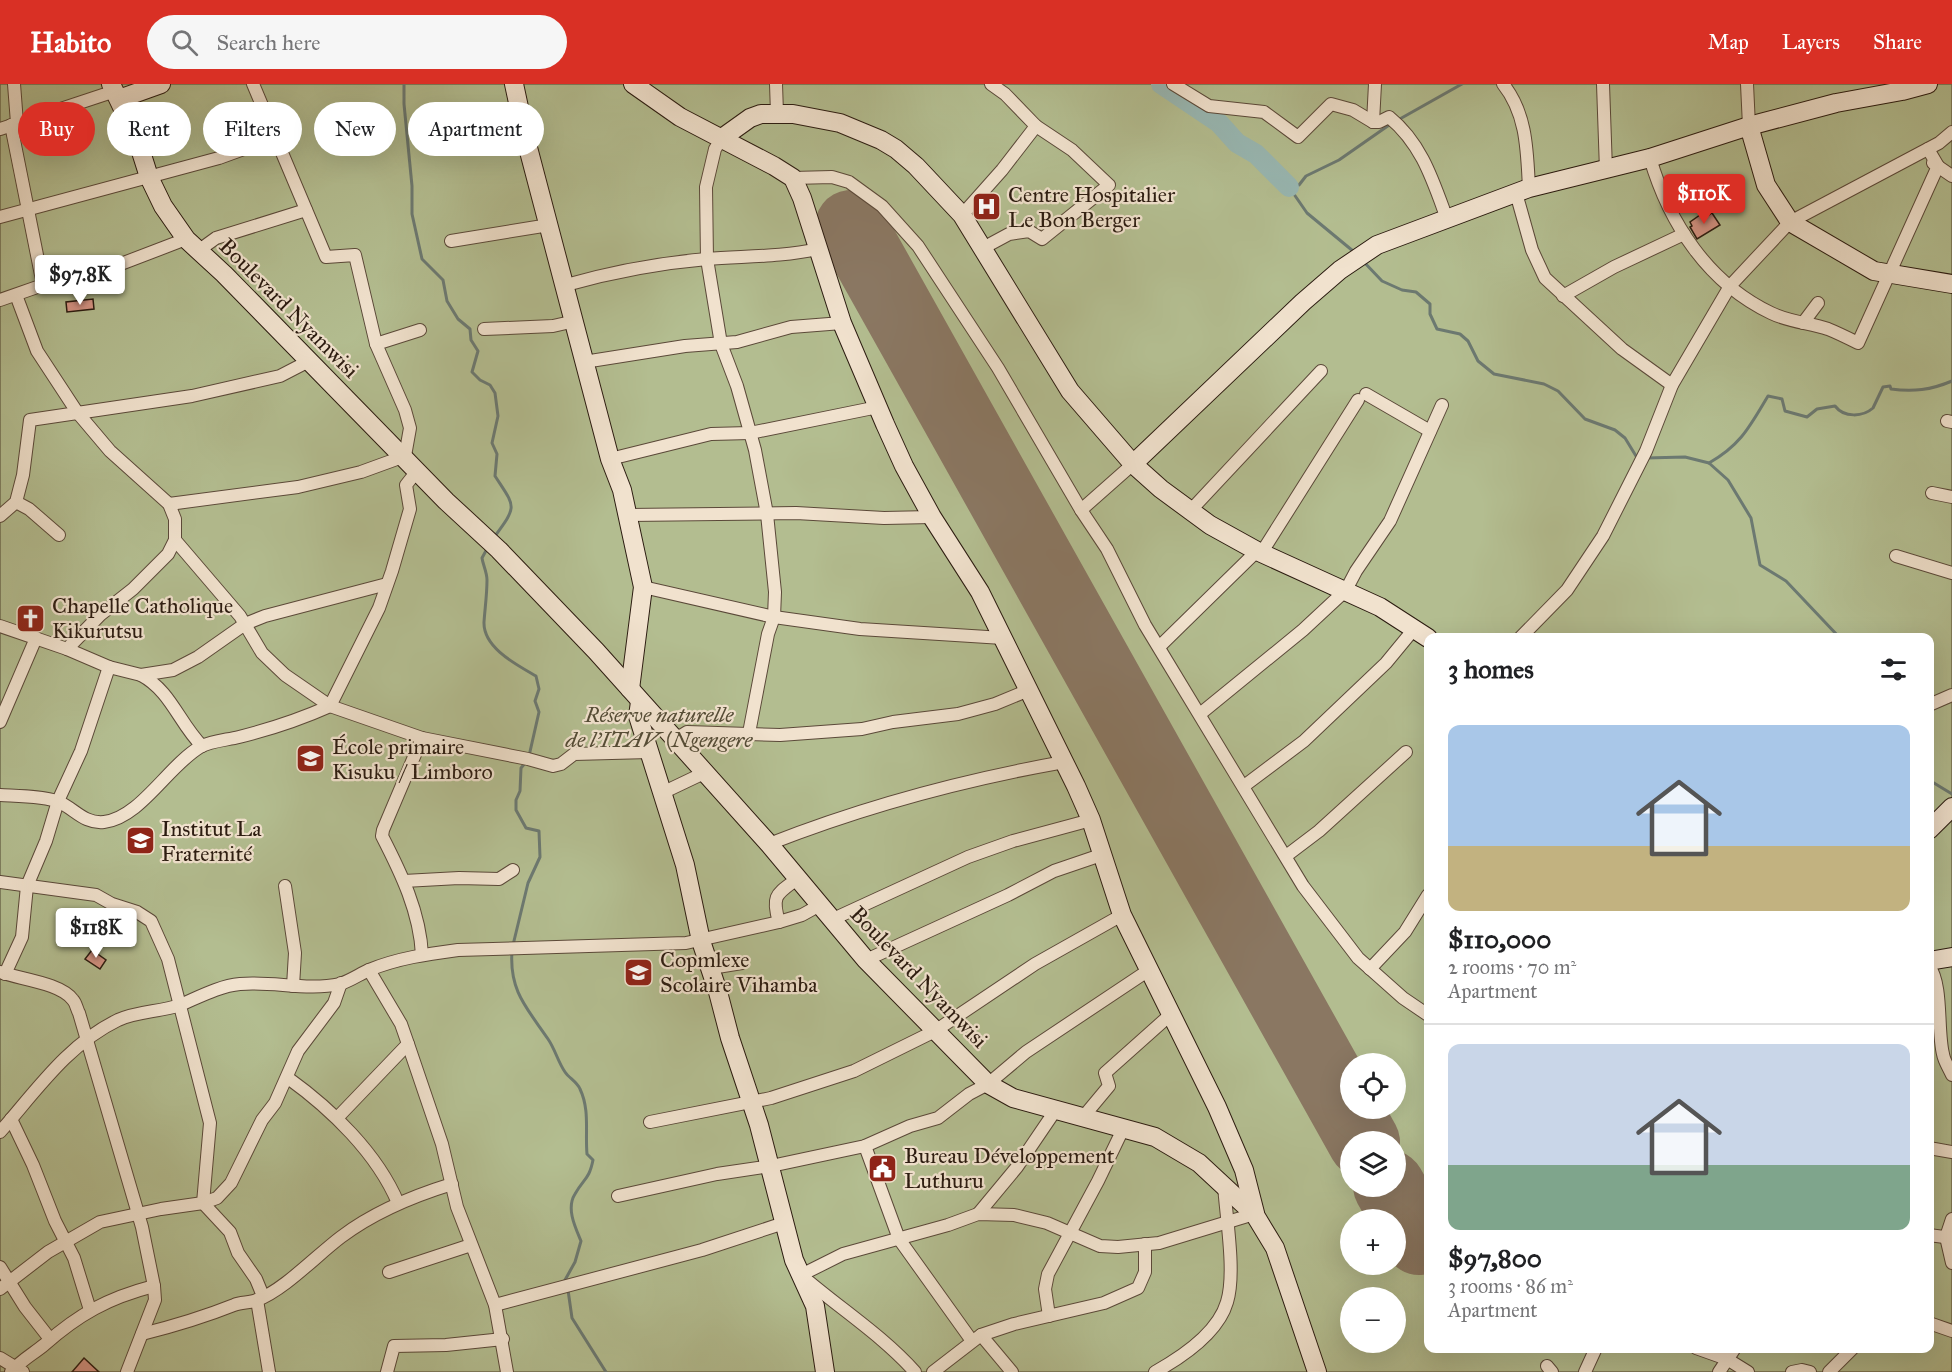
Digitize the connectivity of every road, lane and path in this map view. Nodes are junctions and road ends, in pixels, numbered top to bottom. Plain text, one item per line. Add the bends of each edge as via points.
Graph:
1 (14, 84) edge
2 (161, 84) edge
3 (253, 84) edge
4 (514, 84) edge
5 (633, 84) edge
6 (776, 84) edge
7 (991, 84) edge
8 (1173, 84) edge
9 (1375, 84) edge
10 (1503, 84) edge
11 (1603, 84) edge
12 (1747, 84) edge
13 (1928, 84) edge
14 (115, 91) edge
15 (261, 102) edge
16 (777, 113) junction
17 (1373, 122) junction
18 (9, 126) edge
19 (1036, 126) junction
20 (1749, 126) junction
21 (1952, 132) edge
22 (722, 138) junction
23 (1928, 148) junction
24 (224, 156) edge
25 (285, 156) edge
26 (1650, 158) junction
27 (1909, 159) junction
28 (1938, 166) junction
29 (1606, 170) junction
30 (1952, 176) edge
31 (149, 177) junction
32 (793, 178) junction
33 (1522, 191) junction
34 (29, 209) junction
35 (306, 210) junction
36 (962, 215) junction
37 (0, 217) edge
38 (1447, 219) junction
39 (1790, 222) junction
40 (549, 225) junction
41 (1684, 234) junction
42 (451, 241) dead end
43 (192, 245) junction
44 (982, 248) junction
45 (818, 249) junction
46 (707, 259) junction
47 (1890, 273) junction
48 (1952, 284) edge
49 (43, 285) junction
50 (566, 285) junction
51 (1730, 286) junction
52 (16, 295) junction
53 (1563, 296) junction
54 (0, 300) edge
55 (1818, 303) dead end
56 (575, 321) junction
57 (842, 323) junction
58 (1803, 323) junction
59 (484, 329) dead end
60 (420, 330) dead end
61 (376, 344) junction
62 (721, 344) junction
63 (309, 361) junction
64 (584, 362) junction
65 (1321, 371) dead end
66 (1672, 385) junction
67 (1442, 405) dead end
68 (878, 407) junction
69 (77, 412) junction
70 (1430, 431) junction
71 (750, 433) junction
72 (405, 456) junction
73 (610, 459) junction
74 (1133, 464) junction
75 (417, 471) junction
76 (1932, 493) dead end
77 (1952, 497) edge
78 (16, 502) junction
79 (169, 504) junction
80 (1081, 510) junction
81 (1191, 510) junction
82 (767, 514) junction
83 (628, 515) junction
84 (0, 516) edge
85 (932, 517) junction
86 (59, 535) dead end
87 (175, 540) junction
88 (1259, 552) junction
89 (1896, 556) dead end
90 (1952, 573) edge
91 (387, 584) junction
92 (643, 587) junction
93 (1346, 590) junction
94 (774, 617) junction
95 (245, 624) junction
96 (0, 626) edge
97 (1421, 633) edge
98 (1525, 633) edge
99 (36, 638) junction
100 (1003, 638) junction
101 (1159, 647) junction
102 (67, 649) junction
103 (109, 668) junction
104 (141, 675) junction
105 (1029, 690) junction
106 (635, 695) junction
107 (1952, 695) edge
108 (1934, 703) edge
109 (330, 706) junction
110 (1200, 714) junction
111 (0, 720) edge
112 (749, 733) junction
113 (422, 738) junction
114 (674, 740) junction
115 (201, 746) junction
116 (648, 752) junction
117 (1406, 752) dead end
118 (1064, 762) junction
119 (704, 773) junction
120 (1244, 786) junction
121 (662, 793) junction
122 (0, 795) edge
123 (58, 801) junction
124 (1952, 807) edge
125 (1090, 820) junction
126 (1934, 825) edge
127 (769, 844) junction
128 (1101, 855) junction
129 (1287, 856) junction
130 (513, 870) dead end
131 (797, 879) junction
132 (404, 881) junction
133 (0, 882) edge
134 (27, 886) junction
135 (285, 886) dead end
136 (1424, 901) edge
137 (825, 912) junction
138 (1122, 915) junction
139 (779, 922) junction
140 (702, 941) junction
141 (422, 955) junction
142 (1952, 957) edge
143 (866, 960) junction
144 (1934, 960) edge
145 (742, 963) dead end
146 (711, 968) junction
147 (1371, 969) junction
148 (369, 970) junction
149 (1149, 970) junction
150 (2, 973) edge
151 (1934, 977) edge
152 (341, 983) junction
153 (293, 986) junction
154 (178, 1005) junction
155 (1424, 1012) edge
156 (1170, 1015) junction
157 (935, 1031) junction
158 (85, 1039) junction
159 (408, 1044) junction
160 (1952, 1075) edge
161 (288, 1078) junction
162 (988, 1084) junction
163 (751, 1103) junction
164 (1055, 1111) junction
165 (1084, 1116) junction
166 (338, 1117) junction
167 (11, 1119) junction
168 (651, 1122) dead end
169 (1124, 1127) junction
170 (0, 1132) edge
171 (865, 1146) junction
172 (1934, 1149) edge
173 (1952, 1152) edge
174 (771, 1166) junction
175 (452, 1184) junction
176 (1224, 1185) junction
177 (618, 1196) dead end
178 (203, 1203) junction
179 (398, 1203) junction
180 (137, 1214) junction
181 (978, 1214) junction
182 (1254, 1215) junction
183 (1952, 1219) edge
184 (784, 1223) junction
185 (1227, 1223) junction
186 (1070, 1233) junction
187 (1934, 1236) edge
188 (1949, 1238) edge
189 (899, 1239) junction
190 (65, 1242) junction
191 (1145, 1244) junction
192 (471, 1245) junction
193 (1952, 1263) edge
194 (0, 1267) edge
195 (389, 1272) dead end
196 (801, 1275) junction
197 (5, 1285) edge
198 (154, 1286) junction
199 (260, 1298) junction
200 (495, 1305) junction
201 (90, 1310) junction
202 (1049, 1316) junction
203 (1934, 1325) edge
204 (1952, 1331) edge
205 (142, 1335) junction
206 (976, 1338) junction
207 (50, 1339) junction
208 (503, 1339) junction
209 (1594, 1353) edge
210 (1710, 1353) edge
211 (1731, 1353) edge
212 (1848, 1353) edge
213 (0, 1358) edge
214 (1727, 1359) junction
215 (16, 1370) edge
216 (127, 1372) edge
217 (269, 1372) edge
218 (387, 1372) edge
219 (507, 1372) edge
220 (825, 1372) edge
221 (915, 1372) edge
222 (933, 1372) edge
223 (1012, 1372) edge
224 (1155, 1372) edge
225 (1317, 1372) edge
226 (1585, 1372) edge
227 (1719, 1372) edge
228 (1748, 1372) edge
229 (1792, 1372) edge
230 (1810, 1372) edge
231 (1829, 1372) edge

1 - 18 street
2 - 14 street
3 - 15 street
4 - 40 street
5 - 22 street via 680,117
6 - 16 street
7 - 19 street
8 - 17 street via 1209,106 1264,112 1298,137 1331,104 1353,110
9 - 17 street
10 - 33 street via 1522,115 1527,153
11 - 29 street
12 - 20 street
13 - 20 street
14 - 18 street
14 - 31 street, Boulevard Nyamwisi
16 - 22 street via 750,118
16 - 36 street via 821,118 881,140 916,166
17 - 38 street via 1389,117 1420,151
18 - 34 street
19 - 36 street
19 - 44 street via 1072,150 1109,185 1042,239 1029,231 1009,234
20 - 26 street
20 - 39 street via 1766,185
21 - 23 street
22 - 32 street
22 - 46 street via 715,149 706,187
23 - 27 street
23 - 28 street
24 - 31 street
25 - 35 street
26 - 29 street
26 - 41 street via 1668,210
27 - 28 street via 1923,159
27 - 39 street
28 - 30 street
28 - 47 street
29 - 33 street
31 - 34 street
31 - 43 street, Boulevard Nyamwisi via 163,207
32 - 45 street
32 - 80 street via 832,177 849,182 882,206 906,231 998,368
33 - 38 street
33 - 53 street via 1532,250 1545,278
34 - 37 street
34 - 49 street
35 - 43 street
35 - 61 street via 326,257 355,255
36 - 44 street
38 - 74 street via 1377,245 1340,270
39 - 47 street via 1874,271
39 - 51 street
40 - 42 street
40 - 50 street
41 - 51 street via 1693,250
41 - 53 street
43 - 49 street
43 - 63 street, Boulevard Nyamwisi
44 - 74 street via 1070,391
45 - 46 street via 796,254
45 - 57 street
46 - 50 street via 619,271
46 - 62 street
47 - 48 street
47 - 58 street via 1858,343
49 - 52 street
50 - 56 street
51 - 58 street via 1771,313
51 - 66 street
52 - 54 street
52 - 69 street via 37,351
53 - 66 street via 1622,349
55 - 58 street
56 - 59 street via 565,325
56 - 64 street
57 - 62 street via 791,327
57 - 68 street
60 - 61 street
61 - 72 street via 410,428
62 - 64 street
62 - 71 street
63 - 69 street via 280,376 192,396
63 - 72 street, Boulevard Nyamwisi
64 - 73 street
65 - 81 street
66 - 98 street via 1646,451 1603,536 1567,590
67 - 70 street
68 - 71 street
68 - 85 street
69 - 78 street via 30,420
69 - 79 street via 110,451
70 - 88 street via 1362,397
70 - 93 street via 1390,521
71 - 73 street via 711,434
71 - 82 street
72 - 75 street, Boulevard Nyamwisi
72 - 79 street via 298,488
73 - 83 street
74 - 80 street
74 - 81 street
75 - 91 street via 406,485 410,509
75 - 106 street, Boulevard Nyamwisi
76 - 77 street
78 - 84 street
78 - 86 street
79 - 87 street via 175,519
80 - 101 street via 1107,549
81 - 88 street
82 - 83 street
82 - 85 street
82 - 94 street
83 - 92 street
85 - 100 street via 980,592
87 - 95 street
87 - 102 street via 168,554
88 - 93 street
88 - 101 street
89 - 90 street
91 - 95 street
91 - 109 street via 380,608
92 - 94 street
92 - 106 street
93 - 97 street via 1398,616
93 - 110 street
94 - 100 street via 860,629
94 - 112 street
95 - 104 street via 182,666
95 - 109 street via 262,653 285,675
96 - 99 street
97 - 120 street via 1304,741
99 - 102 street
99 - 111 street
100 - 105 street
101 - 110 street
102 - 103 street
103 - 104 street
103 - 123 street via 81,750
104 - 115 street via 166,694
105 - 112 street via 958,714 862,729 780,735
105 - 118 street
106 - 114 street, Boulevard Nyamwisi
106 - 116 street
107 - 108 street
109 - 113 street
109 - 115 street via 276,726
110 - 120 street
112 - 114 street via 687,732
113 - 116 street via 553,766 574,754
113 - 132 street via 382,836
114 - 119 street, Boulevard Nyamwisi
115 - 123 street via 120,817 96,822
116 - 121 street
117 - 129 street
118 - 125 street
118 - 127 street via 860,810
119 - 121 street
119 - 127 street, Boulevard Nyamwisi
120 - 129 street
121 - 140 street via 685,866
122 - 123 street
123 - 134 street
124 - 126 street
125 - 128 street
125 - 137 street via 1013,841
127 - 131 street, Boulevard Nyamwisi
128 - 138 street
128 - 143 street via 1054,871
129 - 147 street via 1303,886 1337,932
130 - 132 street via 499,879
131 - 137 street, Boulevard Nyamwisi
131 - 139 street via 774,900
132 - 141 street via 421,935
133 - 134 street
134 - 150 street via 22,937
134 - 154 street via 96,895 151,921 168,958
135 - 153 street via 295,953
136 - 147 street via 1405,932
137 - 139 street
137 - 143 street, Boulevard Nyamwisi
138 - 149 street
138 - 157 street via 1035,964
139 - 140 street
140 - 141 street
140 - 146 street
141 - 148 street
142 - 144 street
143 - 157 street, Boulevard Nyamwisi
145 - 146 street
146 - 163 street
147 - 155 street
148 - 152 street
148 - 159 street via 401,1024
149 - 156 street
149 - 162 street via 1026,1052
150 - 158 street via 50,987 73,999
151 - 160 street via 1937,1057
152 - 153 street
152 - 161 street via 334,1003 298,1051
153 - 154 street via 277,982 238,984
154 - 158 street via 119,1020
154 - 178 street via 210,1123
156 - 165 street via 1105,1073 1109,1086
156 - 182 street via 1244,1170
157 - 162 street, Boulevard Nyamwisi
157 - 163 street via 854,1071
158 - 167 street via 64,1057
158 - 180 street
159 - 166 street
159 - 175 street
161 - 166 street
161 - 178 street via 231,1183 217,1198
162 - 164 street, Boulevard Nyamwisi via 1013,1098
162 - 171 street via 938,1118
163 - 168 street
163 - 174 street
164 - 165 street, Boulevard Nyamwisi
164 - 181 street via 1017,1167
165 - 169 street, Boulevard Nyamwisi
166 - 179 street via 378,1167
167 - 170 street
167 - 190 street
169 - 176 street, Boulevard Nyamwisi via 1180,1149
169 - 186 street
171 - 174 street
171 - 189 street
172 - 173 street
174 - 177 street
174 - 184 street
175 - 179 street
175 - 192 street
176 - 182 street, Boulevard Nyamwisi
176 - 185 street
178 - 180 street
178 - 199 street via 230,1232 238,1253 256,1279
179 - 199 street via 343,1235 295,1276
180 - 190 street via 100,1222
180 - 198 street
181 - 186 street via 1014,1215
181 - 189 street
182 - 185 street
182 - 225 street, Boulevard Nyamwisi via 1275,1248
183 - 188 street
184 - 196 street
184 - 200 street via 702,1250
185 - 191 street
185 - 224 street via 1227,1304 1216,1324 1194,1345
186 - 191 street via 1100,1246
186 - 202 street via 1048,1274 1045,1289
187 - 188 street
188 - 193 street
189 - 196 street via 843,1254
189 - 206 street
190 - 197 street
190 - 201 street
191 - 202 street via 1145,1272 1138,1288 1104,1303
192 - 195 street
192 - 200 street
194 - 197 street
196 - 220 street via 815,1306
196 - 221 street via 894,1349
197 - 207 street
198 - 201 street via 123,1294
198 - 205 street via 154,1300
199 - 205 street
199 - 217 street
200 - 208 street
201 - 207 street
202 - 206 street
203 - 204 street
205 - 216 street
206 - 222 street
206 - 223 street
207 - 215 street
208 - 218 street via 394,1346
208 - 219 street
209 - 226 street
210 - 214 street
211 - 214 street
212 - 231 street
213 - 215 street
214 - 227 street
214 - 228 street
229 - 230 street

